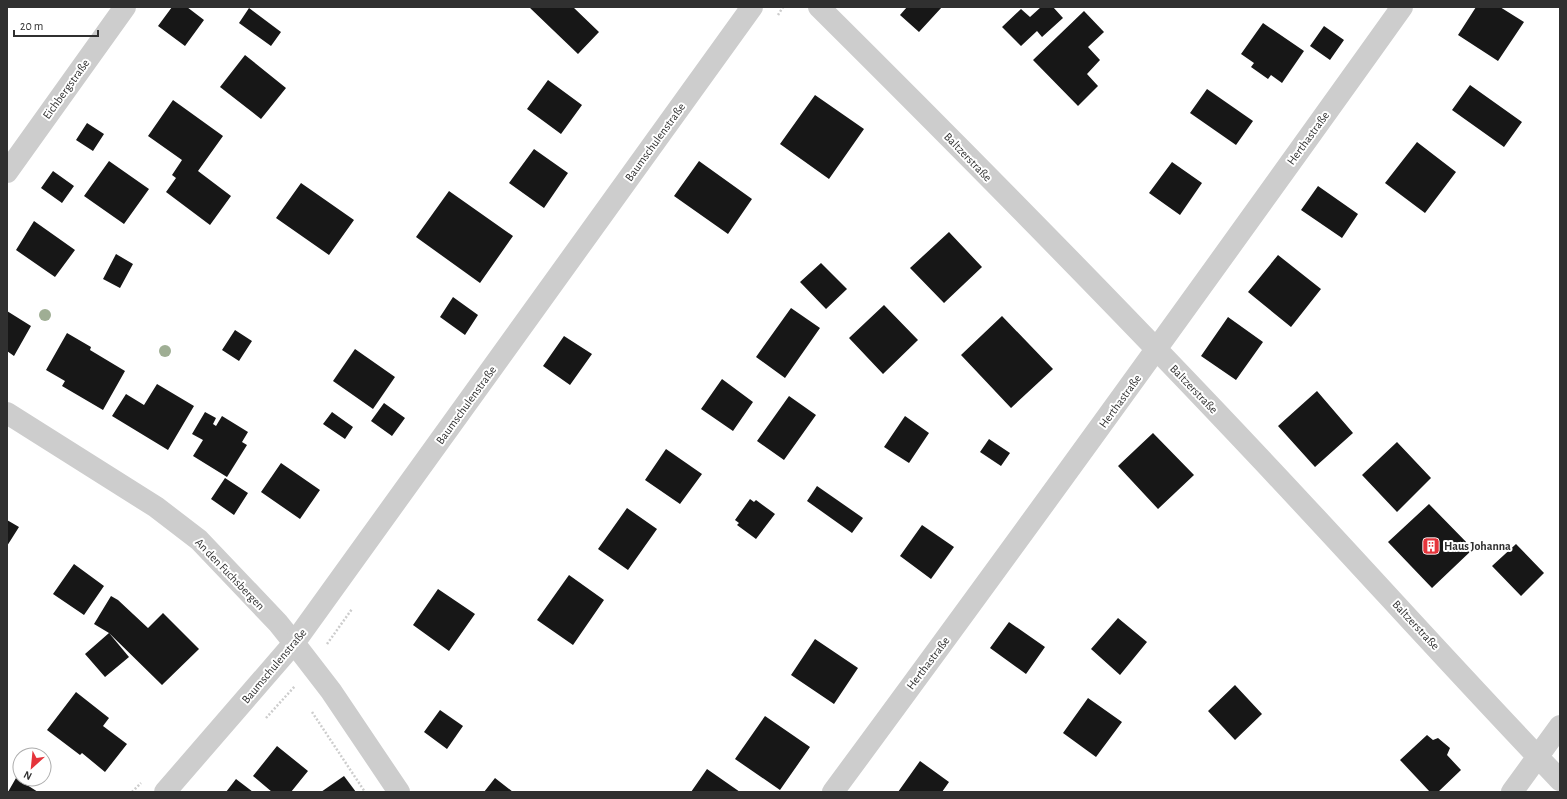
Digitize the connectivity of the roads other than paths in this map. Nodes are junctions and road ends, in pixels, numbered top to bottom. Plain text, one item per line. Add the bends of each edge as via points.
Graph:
1 (125, 7) edge
2 (752, 7) edge
3 (819, 7) edge
4 (1402, 7) edge
5 (7, 172) edge
6 (1157, 350) junction
7 (7, 413) edge
8 (294, 643) junction
9 (1560, 726) edge
10 (1538, 756) junction
11 (1560, 780) edge
12 (165, 792) edge
13 (398, 792) edge
14 (833, 792) edge
15 (1512, 792) edge

1 - 5 street, Eichbergstraße
2 - 8 street, Baumschulenstraße
3 - 6 street, Baltzerstraße
4 - 6 street, Herthastraße
6 - 10 street, Baltzerstraße
6 - 14 street, Herthastraße
7 - 8 street, An den Fuchsbergen via 156,507 199,540
8 - 12 street, Baumschulenstraße
8 - 13 street, An den Fuchsbergen via 331,691
9 - 10 street
10 - 11 street, Baltzerstraße
10 - 15 street

